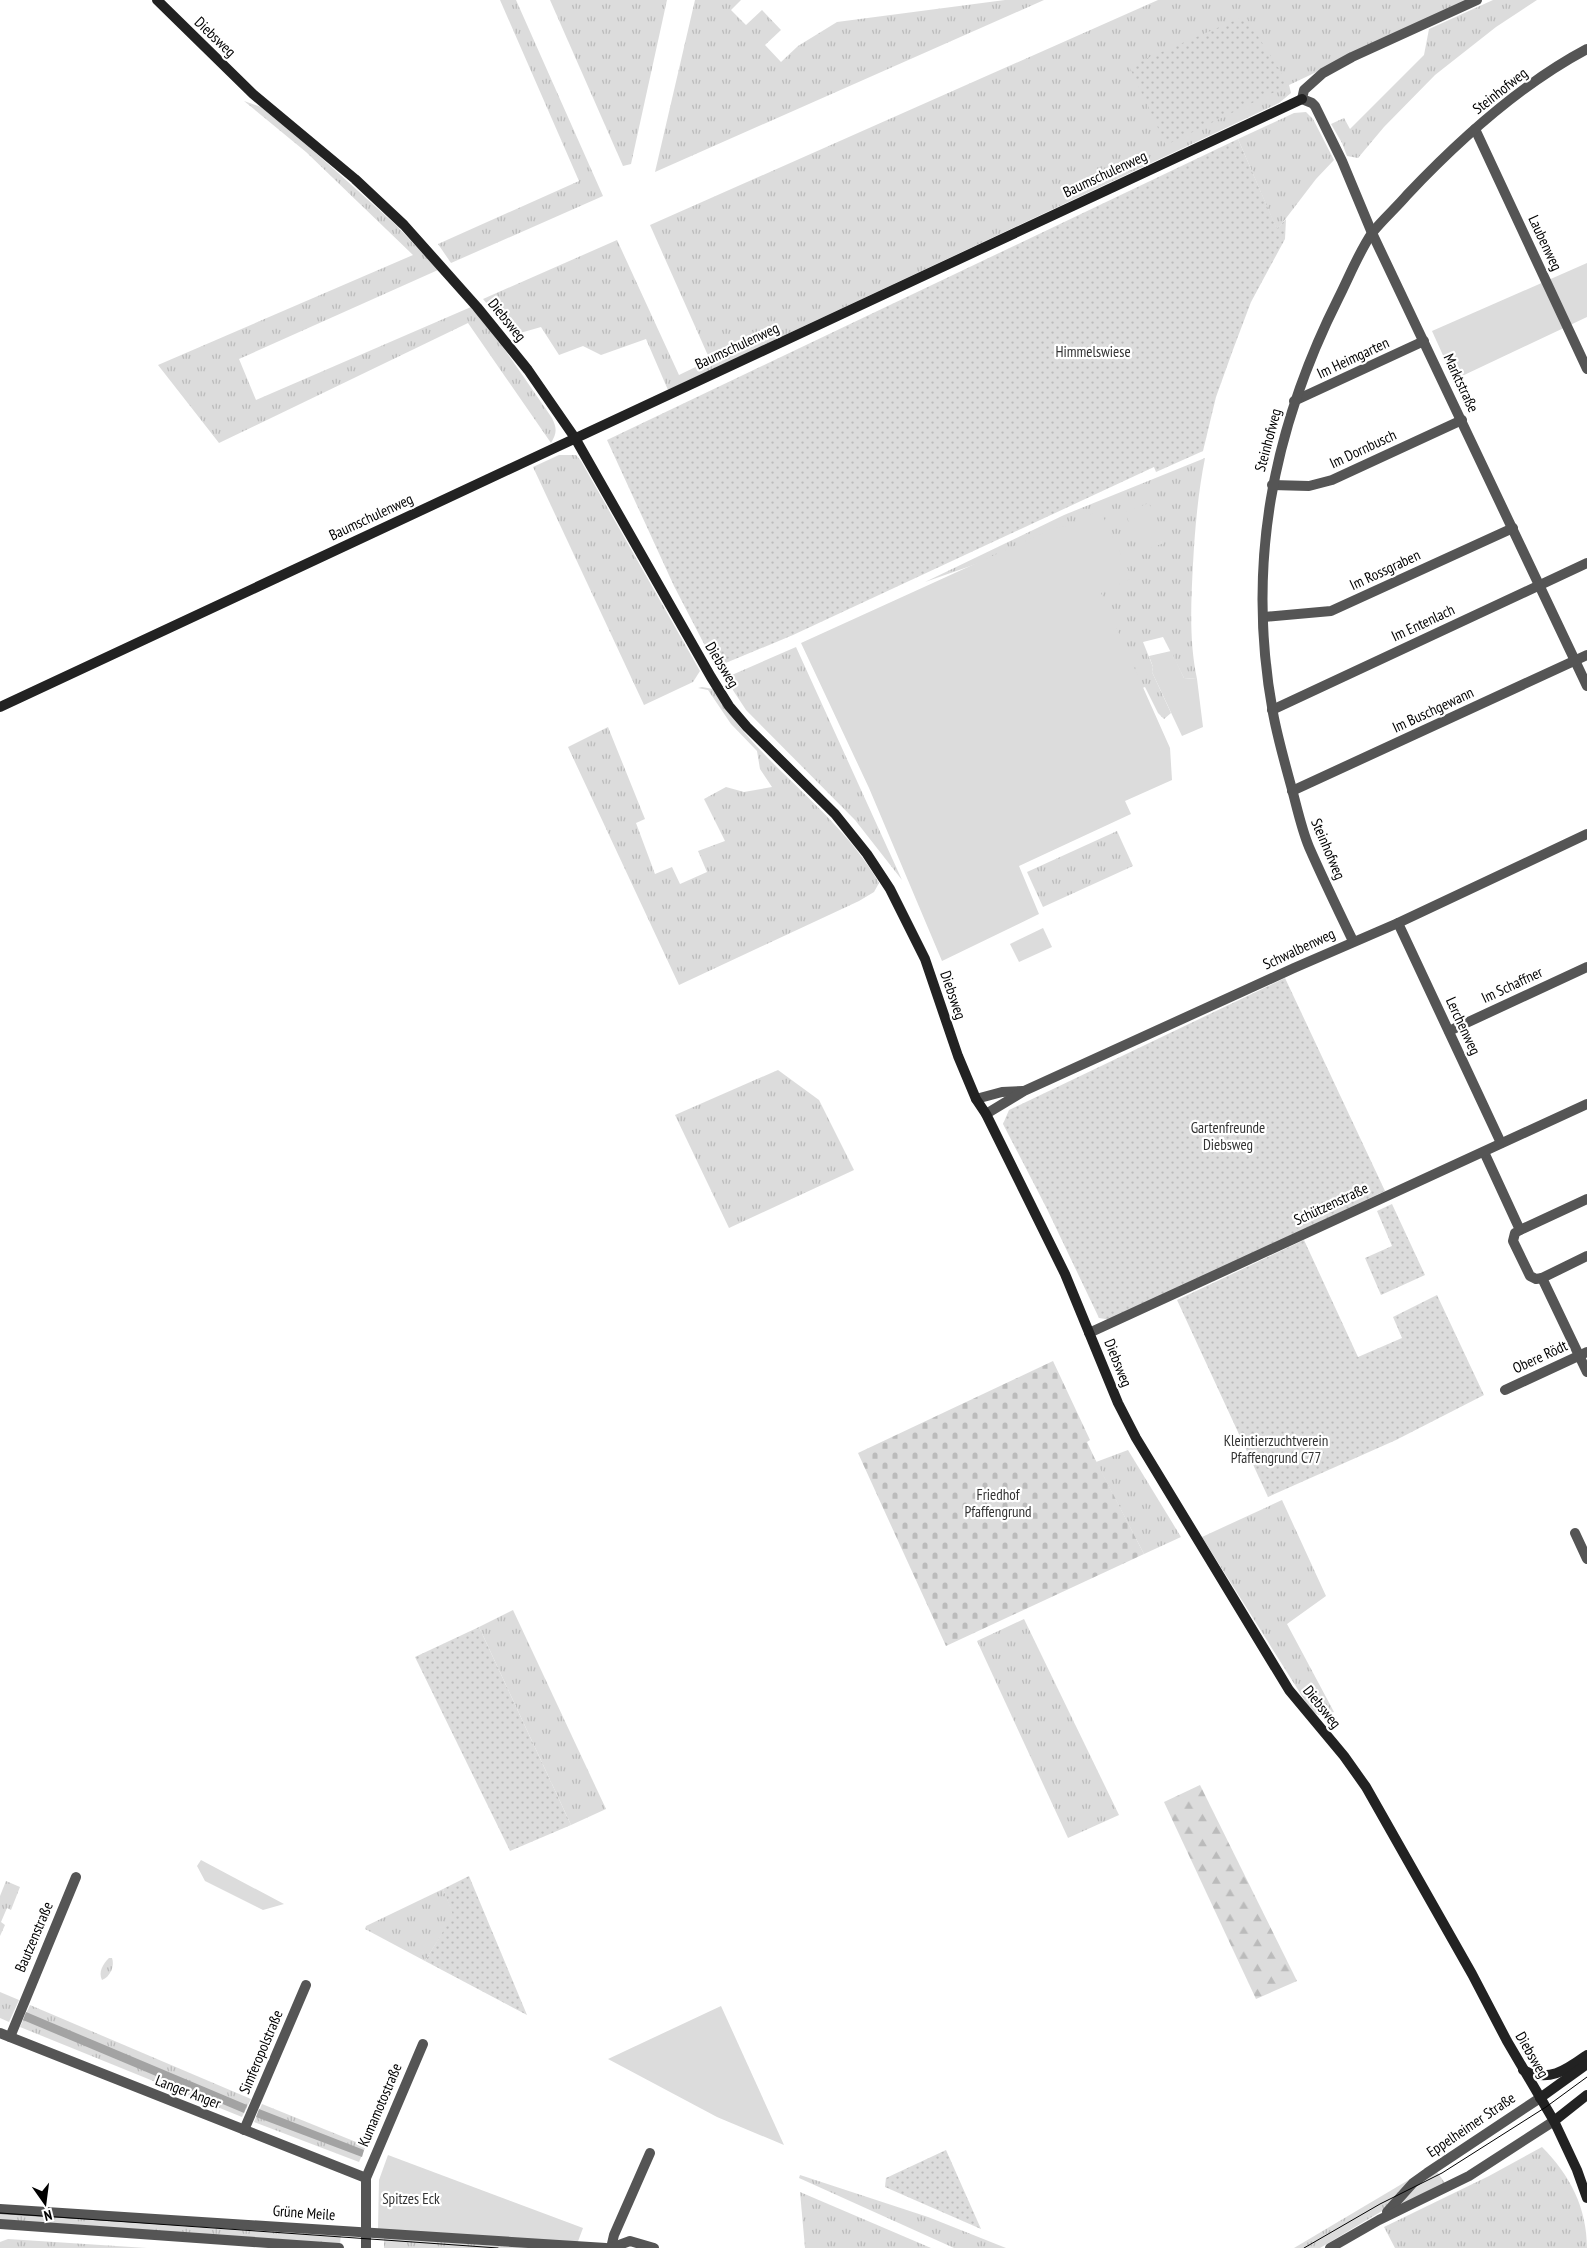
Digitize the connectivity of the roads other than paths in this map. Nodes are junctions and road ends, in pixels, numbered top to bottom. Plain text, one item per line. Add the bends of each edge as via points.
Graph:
1 (156, 0) edge
2 (1477, 0) edge
3 (1586, 53) edge
4 (1302, 99) junction
5 (1475, 129) junction
6 (1372, 233) junction
7 (1424, 341) junction
8 (1587, 369) edge
9 (1294, 402) junction
10 (1462, 420) junction
11 (575, 438) junction
12 (1272, 485) junction
13 (1513, 528) junction
14 (1587, 563) edge
15 (1539, 585) junction
16 (1264, 617) junction
17 (1587, 655) edge
18 (1575, 660) junction
19 (1587, 686) edge
20 (0, 707) edge
21 (1272, 710) junction
22 (1292, 792) junction
23 (1587, 834) edge
24 (1398, 923) junction
25 (1353, 941) junction
26 (1587, 967) edge
27 (1449, 1031) junction
28 (1024, 1092) junction
29 (976, 1099) junction
30 (1587, 1104) edge
31 (990, 1111) junction
32 (1501, 1143) junction
33 (1484, 1152) junction
34 (1587, 1200) edge
35 (1520, 1230) junction
36 (1587, 1256) edge
37 (1542, 1278) junction
38 (1090, 1333) junction
39 (1583, 1354) edge
40 (1587, 1372) edge
41 (1505, 1390) dead end
42 (1575, 1533) dead end
43 (1587, 1559) edge
44 (76, 1877) dead end
45 (306, 1985) dead end
46 (5, 2035) edge
47 (423, 2044) dead end
48 (1587, 2055) edge
49 (1587, 2064) edge
50 (1523, 2070) junction
51 (1587, 2095) edge
52 (1540, 2098) junction
53 (1554, 2121) junction
54 (244, 2130) junction
55 (650, 2153) dead end
56 (366, 2178) junction
57 (1587, 2198) edge
58 (0, 2208) edge
59 (1379, 2220) junction
60 (0, 2224) edge
61 (366, 2233) junction
62 (339, 2248) edge
63 (366, 2248) edge
64 (606, 2248) edge
65 (611, 2248) edge
66 (654, 2248) edge
67 (1330, 2248) edge

1 - 11 main road, Diebsweg via 253,94 355,179 404,225 528,370
2 - 4 street, Baumschulenweg via 1323,73 1304,90
3 - 5 street, Steinhofweg via 1521,92
4 - 6 street, Marktstraße via 1312,103 1318,112
4 - 11 main road, Baumschulenweg
5 - 6 street, Steinhofweg
5 - 8 street, Laubenweg
6 - 7 street, Marktstraße
6 - 9 street, Steinhofweg via 1317,341
7 - 9 street, Im Heimgarten
7 - 10 street, Marktstraße
9 - 12 street, Steinhofweg
10 - 12 street, Im Dornbusch via 1332,480 1309,486
10 - 13 street, Marktstraße
11 - 20 main road, Baumschulenweg
11 - 29 main road, Diebsweg via 729,706 776,757 836,814 891,892 925,959
12 - 16 street, Steinhofweg via 1263,576
13 - 15 street, Marktstraße
13 - 16 street, Im Rossgraben via 1331,610
14 - 15 street, Im Entenlach
15 - 18 street, Marktstraße
15 - 21 street, Im Entenlach
16 - 21 street, Steinhofweg
17 - 18 street, Im Buschgewann
18 - 19 street, Marktstraße
18 - 22 street, Im Buschgewann
21 - 22 street, Steinhofweg
22 - 25 street, Steinhofweg via 1309,847
23 - 24 street, Schwalbenweg
24 - 25 street, Schwalbenweg
24 - 27 street, Lerchenweg
25 - 28 street, Schwalbenweg
26 - 27 street, Im Schaffner
27 - 32 street, Lerchenweg
28 - 29 street, Schwalbenweg via 1002,1092
28 - 31 street, Schwalbenweg
29 - 31 main road, Diebsweg
30 - 32 street, Schützenstraße
31 - 38 main road, Diebsweg
32 - 33 street, Schützenstraße
33 - 35 street
33 - 38 street, Schützenstraße
34 - 35 street
35 - 37 street via 1513,1240 1530,1276
36 - 37 street
37 - 39 street
38 - 50 main road, Diebsweg via 1136,1438 1289,1690 1366,1787
39 - 40 street
39 - 41 street, Obere Rödt
42 - 43 street
44 - 46 street, Bautzenstraße
45 - 54 street, Simferopolstraße
46 - 54 street, Langer Anger
47 - 56 street, Kumamotostraße
48 - 50 main road via 1552,2076
49 - 52 main road, Eppelheimer Straße
50 - 52 main road, Diebsweg
51 - 53 main road, Eppelheimer Straße
52 - 53 main road, Diebsweg
52 - 59 street, Eppelheimer Straße via 1427,2172
53 - 57 main road, Diebsweg
53 - 59 street, Eppelheimer Straße via 1469,2176
54 - 56 street, Langer Anger
55 - 65 street
56 - 61 street
58 - 61 street, Grüne Meile
59 - 67 street, Eppelheimer Straße
60 - 62 street
61 - 63 street
61 - 64 street, Grüne Meile
65 - 66 street via 630,2241

